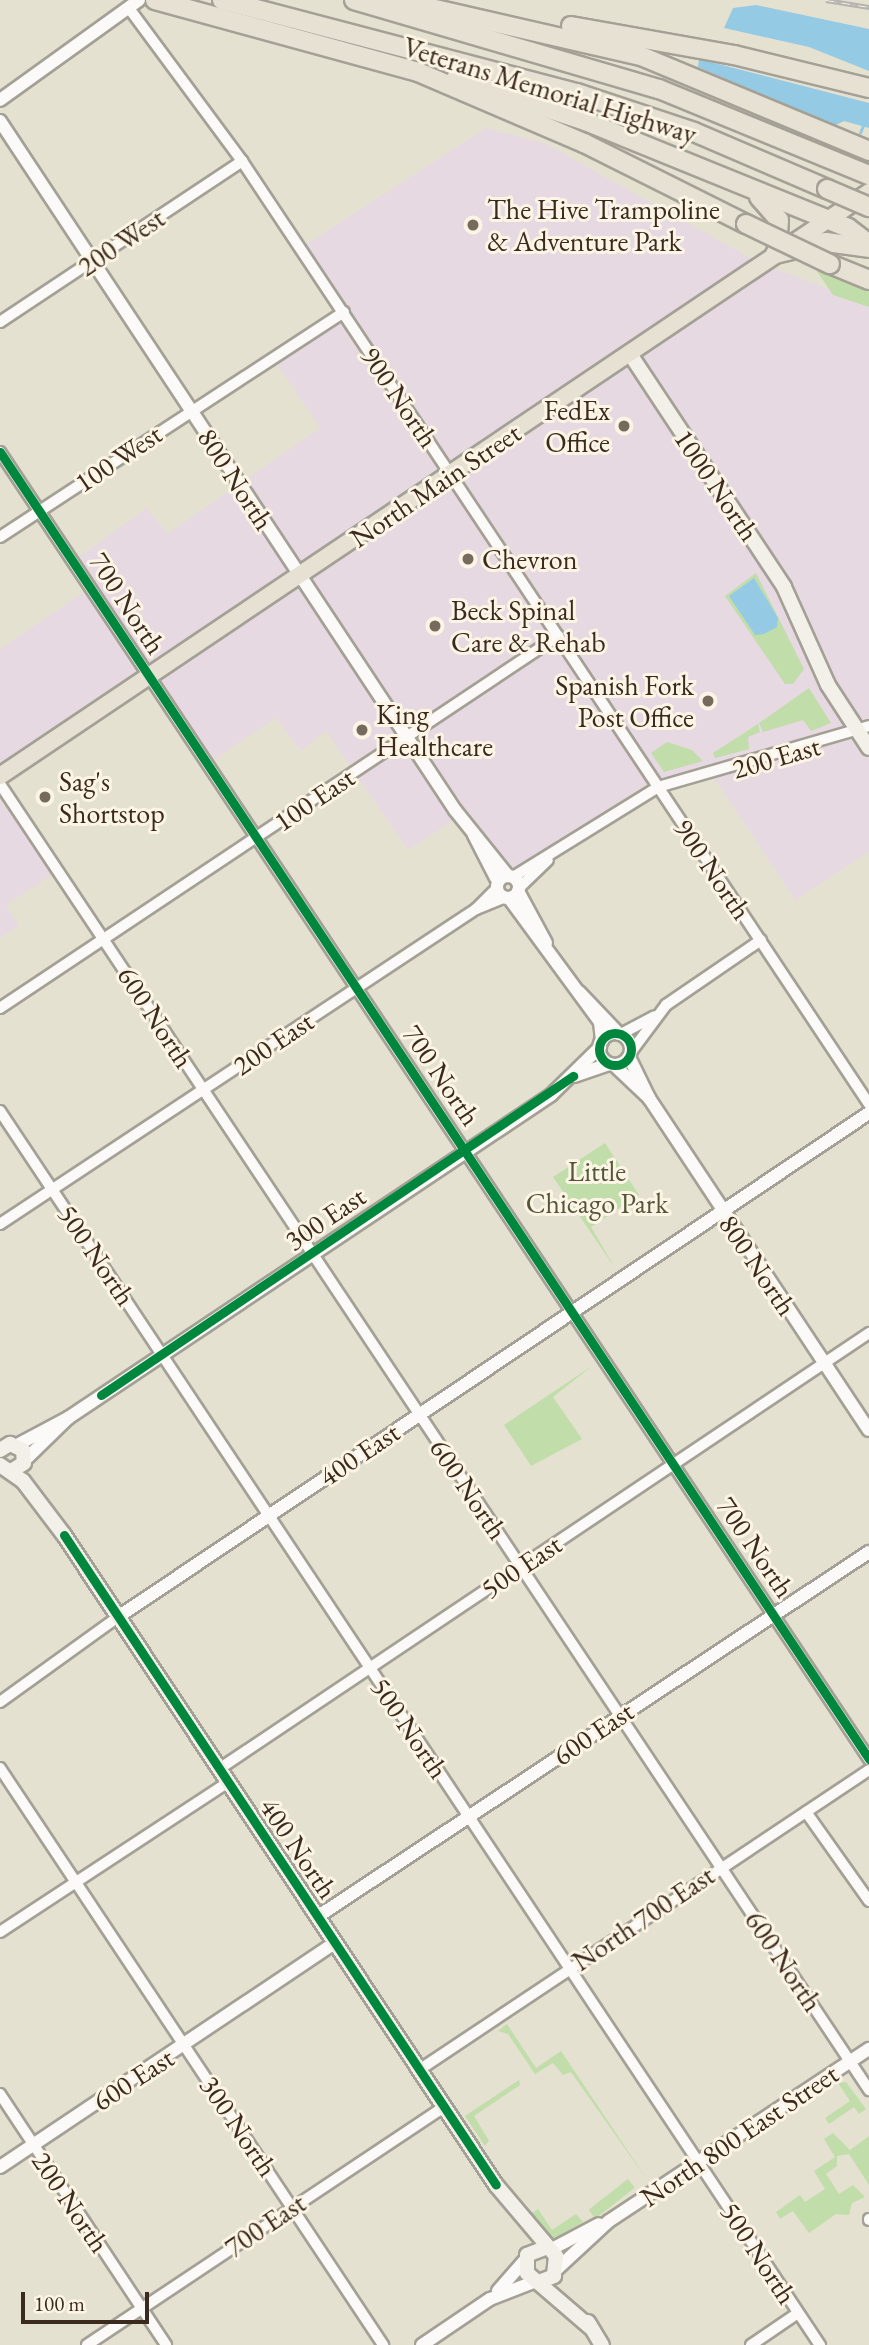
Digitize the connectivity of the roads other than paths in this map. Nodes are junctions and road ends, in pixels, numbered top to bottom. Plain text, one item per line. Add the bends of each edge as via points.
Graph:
1 (222, 0) edge
2 (354, 0) edge
3 (396, 0) edge
4 (161, 2) edge
5 (135, 5) edge
6 (466, 13) junction
7 (418, 72) junction
8 (869, 88) edge
9 (0, 100) edge
10 (0, 121) edge
11 (867, 150) edge
12 (242, 160) junction
13 (869, 175) edge
14 (751, 190) junction
15 (869, 192) edge
16 (869, 207) edge
17 (826, 220) junction
18 (869, 246) edge
19 (775, 254) junction
20 (91, 261) junction
21 (869, 280) edge
22 (344, 312) junction
23 (0, 322) edge
24 (630, 354) junction
25 (191, 410) junction
26 (0, 452) edge
27 (452, 474) junction
28 (40, 510) junction
29 (0, 537) edge
30 (300, 576) junction
31 (558, 636) junction
32 (149, 677) junction
33 (864, 729) edge
34 (407, 736) junction
35 (869, 748) edge
36 (0, 776) edge
37 (0, 784) edge
38 (658, 787) junction
39 (256, 838) junction
40 (508, 887) junction
41 (104, 939) junction
42 (761, 940) junction
43 (356, 988) junction
44 (579, 992) junction
45 (0, 1008) edge
46 (655, 1016) junction
47 (620, 1034) junction
48 (601, 1044) junction
49 (630, 1054) junction
50 (612, 1064) junction
51 (573, 1076) junction
52 (203, 1089) junction
53 (649, 1098) junction
54 (869, 1104) edge
55 (0, 1111) edge
56 (869, 1113) edge
57 (465, 1152) junction
58 (52, 1189) junction
59 (722, 1211) junction
60 (0, 1224) edge
61 (313, 1254) junction
62 (572, 1312) junction
63 (869, 1333) edge
64 (163, 1353) junction
65 (823, 1363) junction
66 (419, 1413) junction
67 (68, 1418) junction
68 (869, 1430) edge
69 (7, 1443) edge
70 (673, 1464) junction
71 (11, 1467) edge
72 (269, 1515) junction
73 (869, 1552) edge
74 (520, 1566) junction
75 (773, 1614) junction
76 (118, 1617) junction
77 (369, 1667) junction
78 (0, 1702) edge
79 (620, 1715) junction
80 (869, 1759) edge
81 (0, 1768) edge
82 (219, 1769) junction
83 (869, 1770) edge
84 (228, 1782) junction
85 (806, 1812) junction
86 (469, 1815) junction
87 (720, 1866) junction
88 (78, 1882) junction
89 (869, 1901) edge
90 (317, 1917) junction
91 (0, 1933) edge
92 (335, 1943) junction
93 (570, 1968) junction
94 (185, 2045) junction
95 (869, 2049) edge
96 (850, 2062) junction
97 (419, 2070) junction
98 (869, 2090) edge
99 (0, 2094) edge
100 (444, 2107) junction
101 (33, 2145) junction
102 (699, 2162) junction
103 (0, 2167) edge
104 (496, 2186) junction
105 (293, 2206) junction
106 (609, 2221) junction
107 (547, 2249) junction
108 (526, 2258) junction
109 (557, 2270) junction
110 (538, 2281) junction
111 (491, 2299) junction
112 (141, 2308) junction
113 (798, 2313) junction
114 (591, 2329) junction
115 (87, 2345) edge
116 (166, 2345) edge
117 (383, 2345) edge
118 (422, 2345) edge
119 (602, 2345) edge
120 (751, 2345) edge
121 (820, 2345) edge

1 - 16 highway, Veterans Memorial Highway, bridge via 577,93
2 - 13 highway, Veterans Memorial Highway via 659,89
3 - 6 highway
4 - 7 highway
5 - 9 street
5 - 12 street, 900 North
6 - 8 highway via 734,55
6 - 11 highway via 641,56
7 - 14 highway via 536,101
7 - 21 highway, bridge via 584,143
10 - 20 street, 800 North
12 - 20 street, 200 West
12 - 22 street, 900 North
14 - 17 highway
14 - 19 highway via 779,220
15 - 17 main road, North Main Street
17 - 18 highway
17 - 19 main road, North Main Street
18 - 19 highway via 826,242
19 - 24 main road, North Main Street
20 - 23 street, 200 West
20 - 25 street, 800 North
22 - 25 street, 100 West
22 - 27 street, 900 North
24 - 27 main road, North Main Street
24 - 33 main road, 1000 North via 798,618 828,685
25 - 28 street, 100 West
25 - 30 street, 800 North
26 - 28 street, 700 North
27 - 30 main road, North Main Street
27 - 31 street, 900 North
28 - 29 street, 100 West
28 - 32 street, 700 North
30 - 32 main road, North Main Street
30 - 34 street, 800 North
31 - 34 street, 100 East
31 - 38 street, 900 North
32 - 36 main road, North Main Street
32 - 39 street, 700 North
33 - 35 main road, 1000 North
33 - 38 street, 200 East
34 - 39 street, 100 East
34 - 40 street, 800 North
37 - 41 street, 600 North
38 - 40 street, 200 East
38 - 42 street, 900 North
39 - 41 street, 100 East
39 - 43 street, 700 North
40 - 43 street, 200 East
40 - 44 street, 800 North
41 - 45 street, 100 East
41 - 52 street, 600 North
42 - 46 street
42 - 54 street, 900 North
43 - 52 street, 200 East
43 - 57 street, 700 North
44 - 47 street, 800 North
44 - 48 street, 800 North via 600,1022
46 - 47 street
46 - 49 street
47 - 48 street
47 - 49 street, 800 North
48 - 50 street, 800 North
48 - 51 street, 300 East
49 - 50 street, 300 East
49 - 53 street, 800 North
50 - 51 street, 300 East
50 - 53 street, 800 North
51 - 57 street, 300 East
52 - 58 street, 200 East
52 - 61 street, 600 North
53 - 59 street, 800 North
55 - 58 street, 500 North
56 - 59 street, 400 East
57 - 61 street, 300 East
57 - 62 street, 700 North
58 - 60 street, 200 East
58 - 64 street, 500 North
59 - 62 street, 400 East
59 - 65 street, 800 North
61 - 64 street, 300 East
61 - 66 street, 600 North
62 - 66 street, 400 East
62 - 70 street, 700 North
63 - 65 street, 500 East
64 - 67 street, 300 East
64 - 72 street, 500 North
65 - 68 street, 800 North
65 - 70 street, 500 East
66 - 72 street, 400 East
66 - 74 street, 600 North
67 - 69 street, 300 East
67 - 71 street, 300 East
69 - 71 main road, 400 North
70 - 74 street, 500 East
70 - 75 street, 700 North
71 - 76 main road, 400 North via 64,1535
72 - 76 street, 400 East
72 - 77 street, 500 North
73 - 75 street, 600 East
74 - 77 street, 500 East
74 - 79 street, 600 North
75 - 79 street, 600 East
75 - 80 street, 700 North
76 - 78 street, 400 East
76 - 82 main road, 400 North
77 - 82 street, 500 East
77 - 86 street, 500 North
79 - 86 street, 600 East
79 - 87 street, 600 North
81 - 88 street, 300 North
82 - 84 main road, 400 North
83 - 85 street, North 700 East
84 - 88 street
84 - 90 main road, 400 North
85 - 87 street, North 700 East
85 - 89 street
86 - 90 street, 600 East
86 - 93 street, 500 North
87 - 93 street, North 700 East
87 - 96 street, 600 North
88 - 91 street
88 - 94 street, 300 North
90 - 92 main road, 400 North
92 - 94 street, 600 East
92 - 97 main road, 400 North
93 - 97 street, North 700 East
93 - 102 street, 500 North
94 - 101 street, 600 East
94 - 105 street, 300 North
95 - 96 street, North 800 East Street
96 - 98 street, 600 North
96 - 102 street, North 800 East Street
97 - 100 main road, 400 North
99 - 101 street, 200 North
100 - 104 main road, 400 North
100 - 105 street, 700 East
101 - 103 street, 600 East
101 - 112 street, 200 North
102 - 106 street, North 800 East Street
102 - 113 street, 500 North
104 - 107 main road
104 - 108 main road
105 - 112 street, 700 East
105 - 117 street, 300 North
106 - 107 street
106 - 109 street
107 - 108 main road
107 - 109 main road
108 - 110 main road
108 - 111 street
109 - 110 main road
109 - 114 main road
110 - 111 street
110 - 114 main road
111 - 118 street
112 - 115 street, 700 East
112 - 116 street, 200 North
113 - 120 street
113 - 121 street, 500 North
114 - 119 main road

